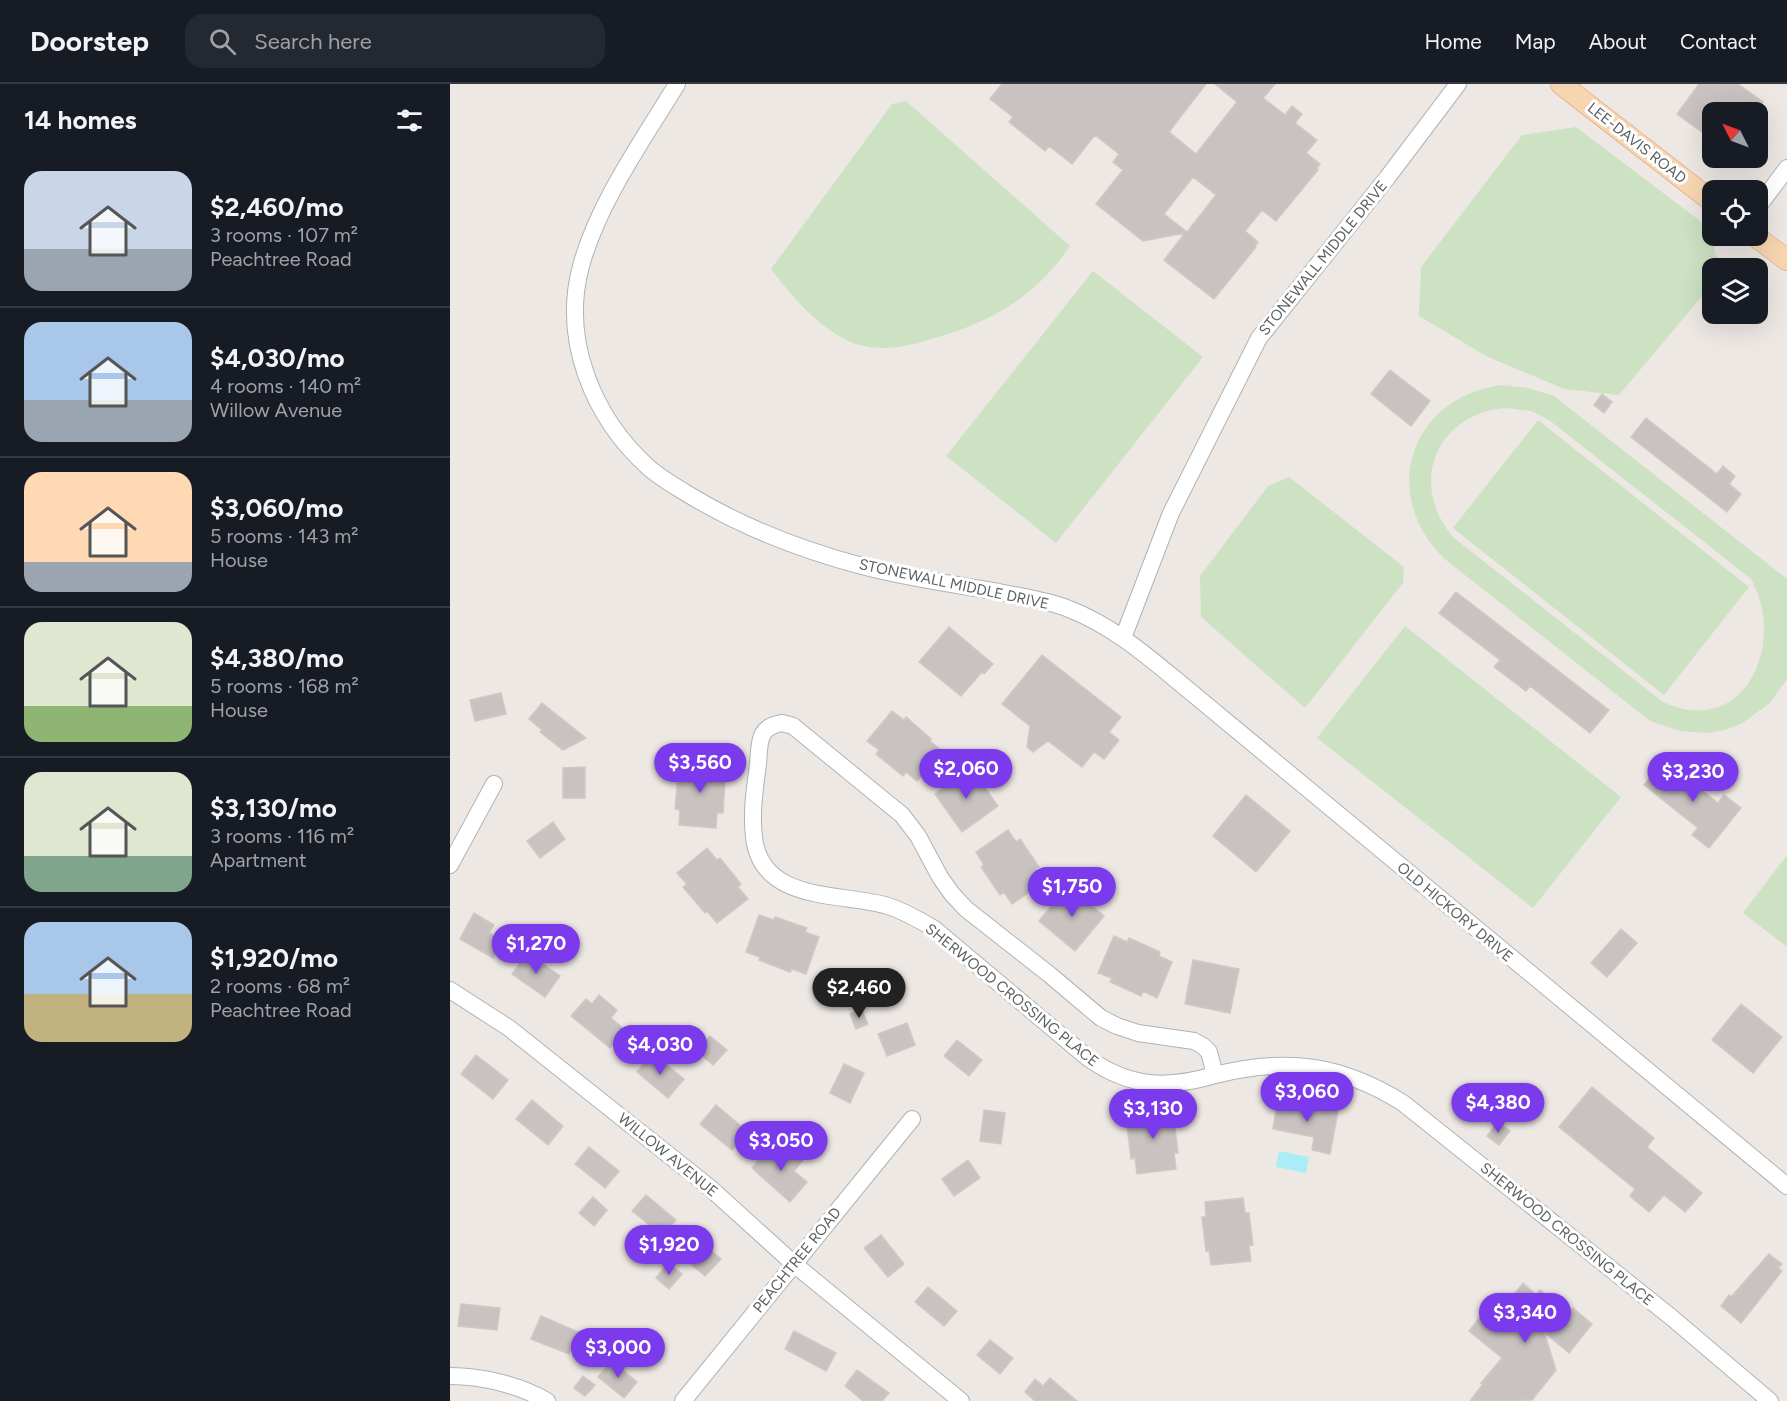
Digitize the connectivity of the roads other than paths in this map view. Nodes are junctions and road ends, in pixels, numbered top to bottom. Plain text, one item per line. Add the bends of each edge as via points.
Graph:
1 (676, 84) edge
2 (1458, 84) edge
3 (1561, 84) edge
4 (1787, 168) edge
5 (1702, 193) edge
6 (1768, 194) edge
7 (1768, 246) edge
8 (1787, 260) edge
9 (1123, 638) junction
10 (494, 784) dead end
11 (450, 865) edge
12 (450, 990) edge
13 (1215, 1075) junction
14 (912, 1119) dead end
15 (1787, 1186) edge
16 (795, 1264) junction
17 (450, 1376) edge
18 (547, 1401) edge
19 (683, 1401) edge
20 (961, 1401) edge
21 (1770, 1401) edge

1 - 9 street, STONEWALL MIDDLE DRIVE via 607,202 592,234 575,293 580,357 589,385 628,447 673,485 768,534 863,566 1037,599 1095,620
2 - 9 street, STONEWALL MIDDLE DRIVE via 1259,338 1171,513
3 - 5 main road, LEE-DAVIS ROAD
4 - 6 street
7 - 8 main road
9 - 15 street, OLD HICKORY DRIVE
10 - 11 street
12 - 16 street, WILLOW AVENUE via 558,1066 709,1187
13 - 13 street, SHERWOOD CROSSING PLACE via 1170,1084 1115,1075 1088,1058 978,964 912,915 889,906 798,890 774,876 764,864 754,837 760,738 765,729 782,723 793,726 902,815 918,836 939,878 966,909 1101,1018 1138,1034 1194,1041 1209,1052
13 - 21 street, SHERWOOD CROSSING PLACE via 1260,1067 1320,1068 1383,1090 1657,1306
14 - 16 street, PEACHTREE ROAD
16 - 19 street, PEACHTREE ROAD
16 - 20 street, WILLOW AVENUE
17 - 18 street via 514,1387

